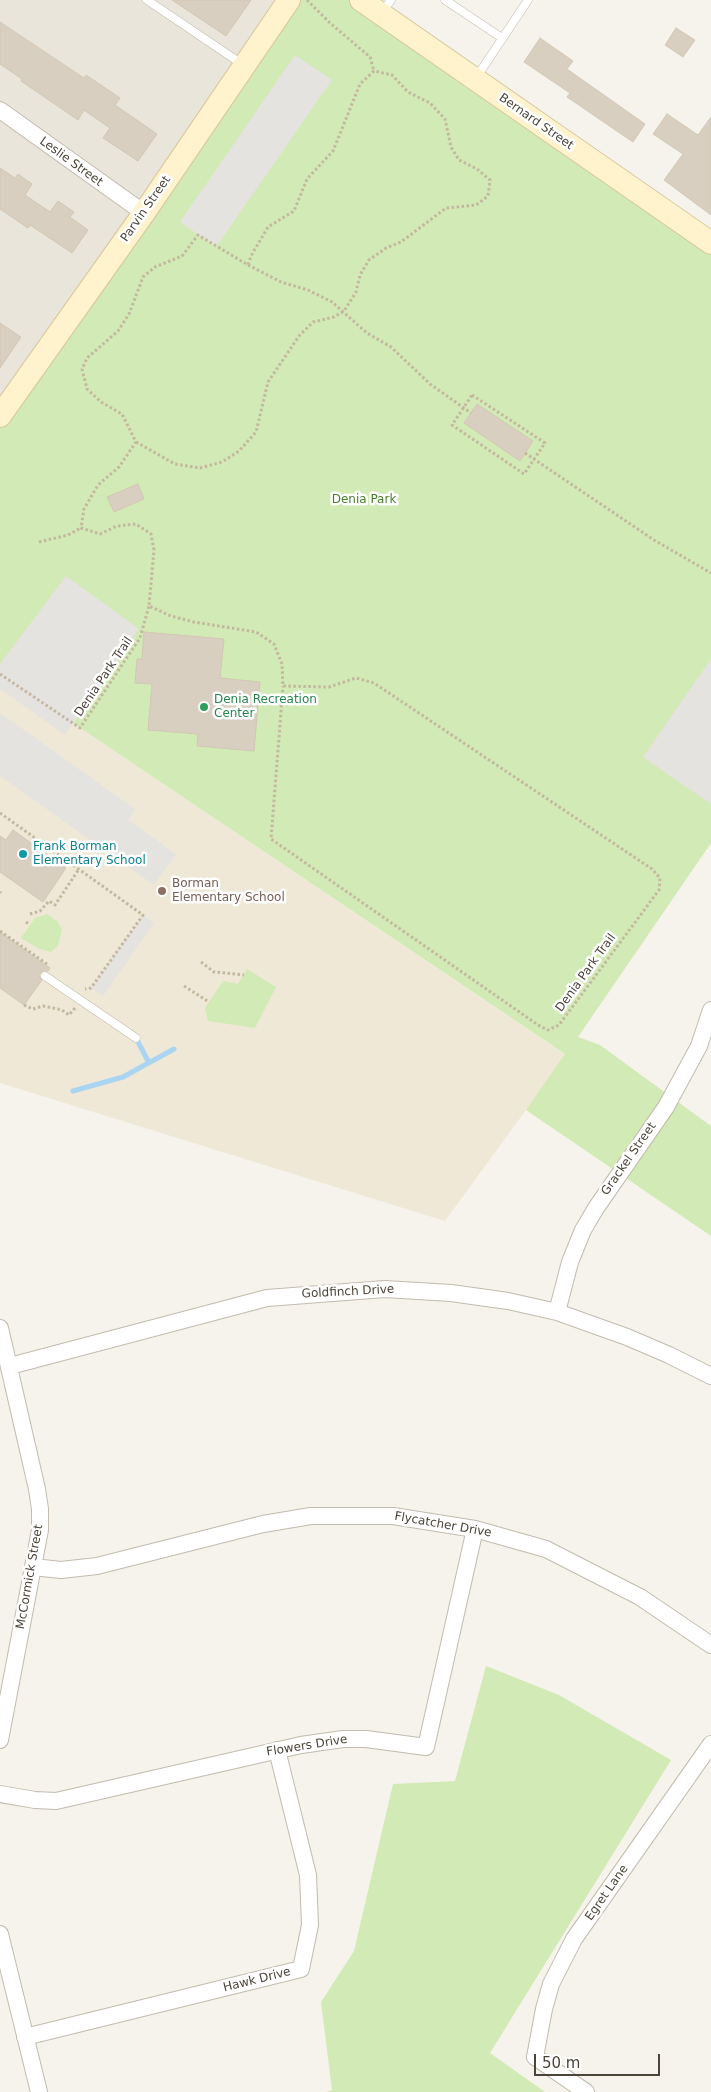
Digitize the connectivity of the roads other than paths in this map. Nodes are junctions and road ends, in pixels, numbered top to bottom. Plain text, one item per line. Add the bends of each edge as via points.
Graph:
1 (147, 0) edge
2 (289, 0) edge
3 (361, 0) edge
4 (445, 0) edge
5 (528, 0) edge
6 (386, 7) edge
7 (502, 38) junction
8 (244, 65) junction
9 (475, 79) junction
10 (0, 110) edge
11 (144, 213) junction
12 (711, 243) edge
13 (1, 413) edge
14 (45, 976) dead end
15 (711, 1010) edge
16 (136, 1038) dead end
17 (557, 1312) junction
18 (0, 1328) edge
19 (10, 1366) junction
20 (711, 1376) edge
21 (475, 1529) junction
22 (33, 1567) junction
23 (711, 1645) edge
24 (0, 1740) edge
25 (711, 1744) edge
26 (277, 1750) junction
27 (0, 1794) edge
28 (0, 1934) edge
29 (25, 2037) junction
30 (39, 2092) edge
31 (586, 2092) edge

1 - 8 lane
2 - 8 street, Parvin Street
3 - 6 street, Bernard Street
4 - 7 lane
5 - 7 lane
6 - 9 street, Bernard Street
7 - 9 lane
8 - 11 street, Parvin Street
9 - 12 street, Bernard Street
10 - 11 street, Leslie Street
11 - 13 street, Parvin Street
14 - 16 lane
15 - 17 street, Grackel Street via 699,1046 666,1107 583,1230 570,1262
17 - 19 street, Goldfinch Drive via 452,1293 385,1289 267,1298
17 - 20 street, Goldfinch Drive via 636,1341
18 - 19 street, McCormick Street
19 - 22 street, McCormick Street via 38,1489 40,1530
21 - 22 street, Flycatcher Drive via 393,1516 311,1516 263,1524 97,1566 61,1570
21 - 23 street, Flycatcher Drive via 546,1549 574,1562 640,1597
21 - 26 street, Flowers Drive via 426,1748 344,1739
22 - 24 street, McCormick Street
25 - 31 street, Egret Lane via 574,1939 551,1984 535,2057
26 - 27 street, Flowers Drive via 56,1801
26 - 29 street, Hawk Drive via 308,1875 310,1925 301,1969
28 - 29 street
29 - 30 street

